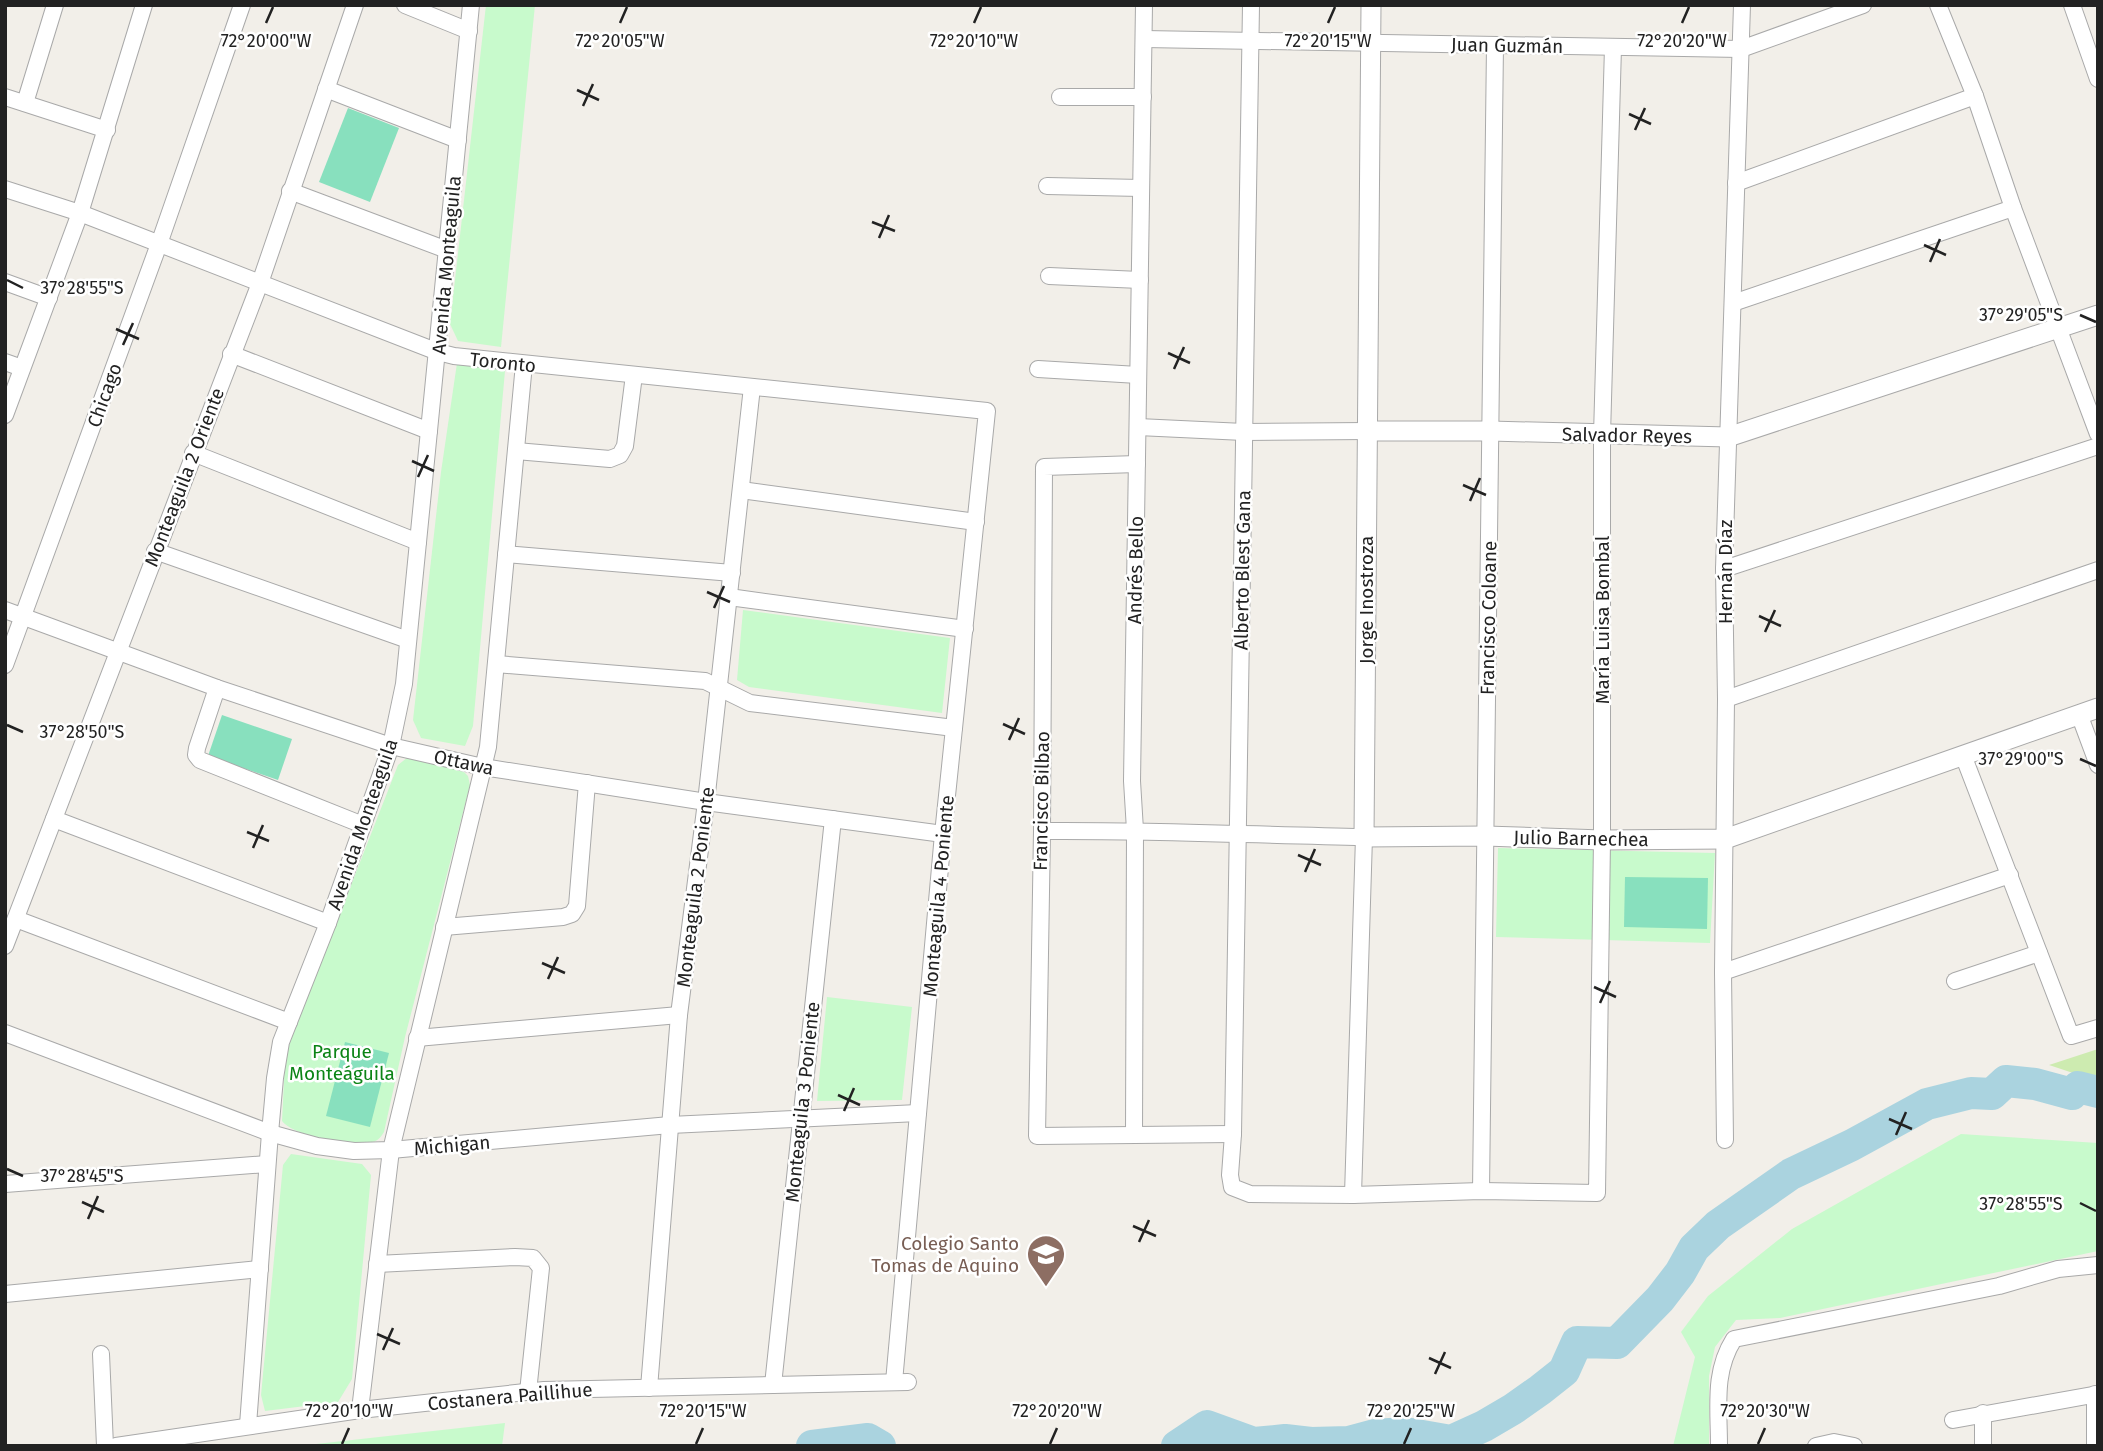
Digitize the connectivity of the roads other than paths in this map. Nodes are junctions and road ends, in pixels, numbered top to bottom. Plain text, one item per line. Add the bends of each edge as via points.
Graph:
1 (55, 5) edge
2 (144, 5) edge
3 (243, 5) edge
4 (355, 5) edge
5 (405, 5) edge
6 (471, 5) edge
7 (1144, 5) edge
8 (1251, 5) edge
9 (1371, 5) edge
10 (1742, 5) edge
11 (1863, 5) edge
12 (1938, 5) edge
13 (2071, 5) edge
14 (469, 31) junction
15 (1144, 39) junction
16 (1251, 41) junction
17 (1371, 43) junction
18 (1495, 45) junction
19 (1613, 47) junction
20 (1741, 49) junction
21 (2098, 79) edge
22 (326, 89) junction
23 (1975, 96) junction
24 (5, 97) edge
25 (1060, 97) dead end
26 (1143, 97) junction
27 (25, 103) junction
28 (107, 130) junction
29 (458, 140) junction
30 (1736, 183) junction
31 (1047, 186) dead end
32 (1141, 188) junction
33 (5, 189) edge
34 (290, 191) junction
35 (2013, 208) junction
36 (80, 214) junction
37 (159, 244) junction
38 (447, 250) junction
39 (1049, 276) dead end
40 (1140, 280) junction
41 (5, 282) edge
42 (260, 283) junction
43 (49, 298) junction
44 (1733, 303) junction
45 (2098, 315) edge
46 (2058, 328) junction
47 (438, 352) junction
48 (231, 354) junction
49 (5, 362) edge
50 (524, 364) junction
51 (22, 368) junction
52 (1038, 369) dead end
53 (1138, 374) junction
54 (634, 375) junction
55 (752, 387) junction
56 (987, 411) joint
57 (5, 415) edge
58 (1138, 427) junction
59 (429, 431) junction
60 (1368, 431) junction
61 (1490, 431) junction
62 (1244, 432) junction
63 (2098, 434) edge
64 (1602, 435) junction
65 (1728, 437) junction
66 (2098, 446) edge
67 (516, 451) junction
68 (193, 453) junction
69 (1137, 464) junction
70 (741, 490) junction
71 (976, 522) junction
72 (418, 542) junction
73 (155, 551) junction
74 (506, 554) junction
75 (1724, 569) junction
76 (2098, 570) edge
77 (732, 573) junction
78 (729, 597) junction
79 (5, 610) edge
80 (24, 617) junction
81 (965, 629) junction
82 (408, 640) junction
83 (117, 650) junction
84 (496, 664) junction
85 (5, 665) edge
86 (719, 687) junction
87 (217, 688) junction
88 (1726, 699) junction
89 (2089, 711) edge
90 (954, 728) junction
91 (391, 746) junction
92 (1963, 755) junction
93 (2098, 765) edge
94 (483, 767) junction
95 (587, 783) junction
96 (706, 802) junction
97 (54, 819) junction
98 (832, 819) junction
99 (363, 825) junction
100 (1135, 830) junction
101 (1042, 831) junction
102 (943, 834) junction
103 (1238, 835) junction
104 (1486, 836) junction
105 (1364, 837) junction
106 (1725, 839) junction
107 (1602, 840) junction
108 (2010, 875) junction
109 (16, 919) junction
110 (328, 923) junction
111 (444, 927) junction
112 (5, 946) edge
113 (2039, 953) junction
114 (1724, 972) junction
115 (1955, 981) dead end
116 (679, 1015) junction
117 (289, 1022) junction
118 (2098, 1028) edge
119 (5, 1033) edge
120 (416, 1038) junction
121 (918, 1112) junction
122 (800, 1118) junction
123 (670, 1125) junction
124 (270, 1133) junction
125 (1233, 1134) junction
126 (1134, 1135) junction
127 (1725, 1140) dead end
128 (391, 1150) junction
129 (267, 1164) junction
130 (5, 1184) edge
131 (1481, 1191) junction
132 (1353, 1195) junction
133 (377, 1264) junction
134 (2098, 1265) edge
135 (260, 1269) junction
136 (5, 1294) edge
137 (101, 1354) dead end
138 (901, 1382) joint
139 (773, 1385) junction
140 (649, 1388) junction
141 (528, 1392) junction
142 (2097, 1394) edge
143 (360, 1410) junction
144 (1983, 1413) junction
145 (1953, 1420) dead end
146 (248, 1426) junction
147 (105, 1446) edge
148 (116, 1446) edge
149 (1719, 1446) edge
150 (1816, 1446) edge
151 (1854, 1446) edge
152 (1983, 1446) edge
153 (2095, 1446) edge

1 - 27 street
2 - 28 street
3 - 37 street, Chicago
4 - 22 street, Monteaguila 2 Oriente
5 - 14 street
6 - 14 street, Avenida Monteaguila
7 - 15 street, Andrés Bello
8 - 16 street, Alberto Blest Gana
9 - 17 street, Jorge Inostroza
10 - 20 street, Hernán Díaz
11 - 20 street, Juan Guzmán
12 - 23 street
13 - 21 street
14 - 29 street, Avenida Monteaguila
15 - 16 street, Juan Guzmán
15 - 26 street, Andrés Bello
16 - 17 street, Juan Guzmán
16 - 62 street, Alberto Blest Gana
17 - 18 street, Juan Guzmán
17 - 60 street, Jorge Inostroza
18 - 19 street, Juan Guzmán
18 - 61 street, Francisco Coloane
19 - 20 street, Juan Guzmán
19 - 64 street, María Luisa Bombal
20 - 30 street, Hernán Díaz
22 - 29 street
22 - 34 street, Monteaguila 2 Oriente
23 - 30 street
23 - 35 street
24 - 27 street
25 - 26 street
26 - 32 street, Andrés Bello
27 - 28 street
28 - 36 street
29 - 38 street, Avenida Monteaguila
30 - 44 street, Hernán Díaz
31 - 32 street
32 - 40 street, Andrés Bello
33 - 36 street, Toronto
34 - 38 street
34 - 42 street, Monteaguila 2 Oriente
35 - 44 street
35 - 46 street
36 - 37 street, Toronto
36 - 43 street
37 - 42 street, Toronto
37 - 80 street, Chicago
38 - 47 street, Avenida Monteaguila
39 - 40 street
40 - 53 street, Andrés Bello
41 - 43 street
42 - 47 street, Toronto
42 - 48 street, Monteaguila 2 Oriente
43 - 51 street
44 - 65 street, Hernán Díaz
45 - 46 street, Salvador Reyes
46 - 63 street
46 - 65 street, Salvador Reyes
47 - 50 street, Toronto
47 - 59 street, Avenida Monteaguila
48 - 59 street
48 - 68 street, Monteaguila 2 Oriente
49 - 51 street
50 - 54 street, Toronto
50 - 67 street
51 - 57 street
52 - 53 street
53 - 58 street, Andrés Bello
54 - 55 street, Toronto
54 - 67 street via 620,455 610,459
55 - 56 street, Toronto
55 - 70 street, Monteaguila 2 Poniente
56 - 71 street, Monteaguila 4 Poniente
58 - 62 street, Salvador Reyes
58 - 69 street, Andrés Bello
59 - 72 street, Avenida Monteaguila
60 - 61 street, Salvador Reyes
60 - 62 street, Salvador Reyes
60 - 105 street, Jorge Inostroza
61 - 64 street, Salvador Reyes
61 - 104 street, Francisco Coloane
62 - 103 street, Alberto Blest Gana
64 - 65 street, Salvador Reyes
64 - 107 street, María Luisa Bombal
65 - 75 street, Hernán Díaz
66 - 75 street
67 - 74 street
68 - 72 street
68 - 73 street, Monteaguila 2 Oriente
69 - 100 street, Andrés Bello
69 - 101 street, Francisco Bilbao via 1044,467
70 - 71 street
70 - 77 street, Monteaguila 2 Poniente
71 - 81 street, Monteaguila 4 Poniente
72 - 82 street, Avenida Monteaguila
73 - 82 street
73 - 83 street, Monteaguila 2 Oriente
74 - 77 street
74 - 84 street
75 - 88 street, Hernán Díaz
76 - 88 street
77 - 78 street, Monteaguila 2 Poniente
78 - 81 street
78 - 86 street, Monteaguila 2 Poniente
79 - 80 street, Ottawa
80 - 83 street, Ottawa
80 - 85 street, Chicago
81 - 90 street, Monteaguila 4 Poniente
82 - 91 street, Avenida Monteaguila
83 - 87 street, Ottawa
83 - 97 street, Monteaguila 2 Oriente
84 - 86 street via 705,681
84 - 94 street
86 - 90 street via 750,703
86 - 96 street, Monteaguila 2 Poniente
87 - 91 street, Ottawa
87 - 99 street via 197,748 200,760
88 - 106 street, Hernán Díaz
89 - 92 street, Julio Barnechea
89 - 93 street
90 - 102 street, Monteaguila 4 Poniente
91 - 94 street, Ottawa
91 - 99 street, Avenida Monteaguila
92 - 106 street, Julio Barnechea
92 - 108 street
94 - 95 street, Ottawa
94 - 111 street
95 - 96 street, Ottawa
95 - 111 street via 577,906 572,914
96 - 98 street, Ottawa
96 - 116 street, Monteaguila 2 Poniente
97 - 109 street, Monteaguila 2 Oriente
97 - 110 street
98 - 102 street, Ottawa
98 - 122 street, Monteaguila 3 Poniente
99 - 110 street, Avenida Monteaguila
100 - 101 street, Julio Barnechea
100 - 103 street, Julio Barnechea
100 - 126 street, Andrés Bello
101 - 126 street, Francisco Bilbao via 1037,1136
102 - 121 street, Monteaguila 4 Poniente
103 - 105 street, Julio Barnechea
103 - 125 street, Alberto Blest Gana
104 - 105 street, Julio Barnechea
104 - 107 street, Julio Barnechea
104 - 131 street, Francisco Coloane
105 - 132 street, Jorge Inostroza
106 - 107 street, Julio Barnechea
106 - 114 street, Hernán Díaz
107 - 131 street, María Luisa Bombal via 1597,1193
108 - 113 street
108 - 114 street
109 - 112 street, Monteaguila 2 Oriente
109 - 117 street
110 - 117 street, Avenida Monteaguila
111 - 120 street
113 - 115 street
113 - 118 street via 2071,1036
114 - 127 street, Hernán Díaz
116 - 120 street
116 - 123 street, Monteaguila 2 Poniente
117 - 124 street, Avenida Monteaguila via 278,1059
119 - 124 street, Michigan
120 - 128 street
121 - 122 street, Michigan
121 - 138 street, Monteaguila 4 Poniente
122 - 123 street, Michigan
122 - 139 street, Monteaguila 3 Poniente
123 - 128 street, Michigan
123 - 140 street, Monteaguila 2 Poniente
124 - 128 street, Michigan via 330,1148
124 - 129 street, Avenida Monteaguila
125 - 126 street
125 - 132 street, Alberto Blest Gana via 1230,1175 1232,1187 1239,1191
128 - 133 street
129 - 130 street
129 - 135 street, Avenida Monteaguila
131 - 132 street
133 - 141 street via 533,1258 541,1268
133 - 143 street
134 - 149 street via 2059,1269 1999,1286 1734,1339 1718,1377
135 - 136 street
135 - 146 street, Avenida Monteaguila
137 - 147 street
138 - 139 street, Costanera Paillihue
139 - 140 street, Costanera Paillihue
140 - 141 street, Costanera Paillihue
141 - 143 street, Costanera Paillihue
142 - 144 street
142 - 153 street
143 - 146 street, Costanera Paillihue
144 - 145 street
144 - 152 street
146 - 148 street, Costanera Paillihue
150 - 151 street via 1834,1442

